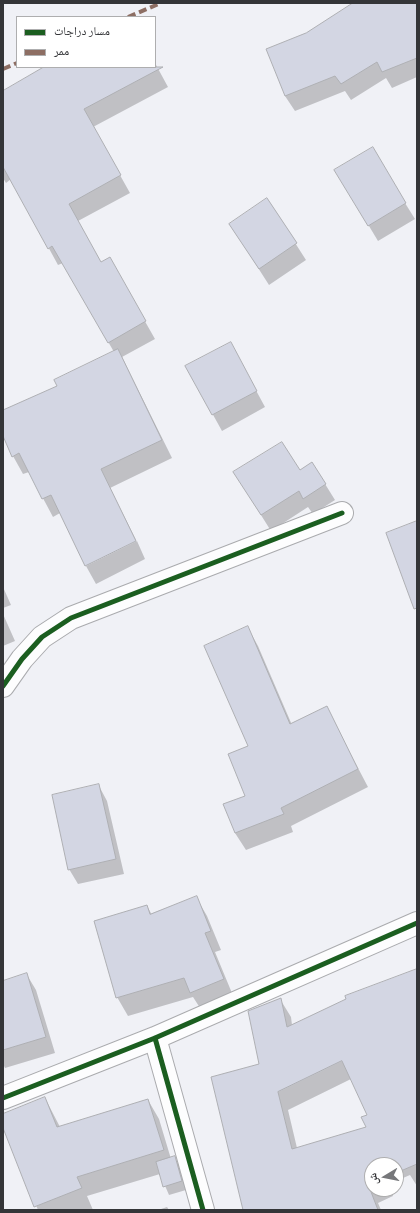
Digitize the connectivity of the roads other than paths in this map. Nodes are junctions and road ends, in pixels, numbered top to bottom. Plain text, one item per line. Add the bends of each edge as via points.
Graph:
1 (342, 514) dead end
2 (3, 686) edge
3 (417, 923) edge
4 (155, 1038) junction
5 (3, 1098) edge
6 (203, 1210) edge

1 - 2 street via 71,618 42,637
3 - 4 street
4 - 5 street
4 - 6 street

